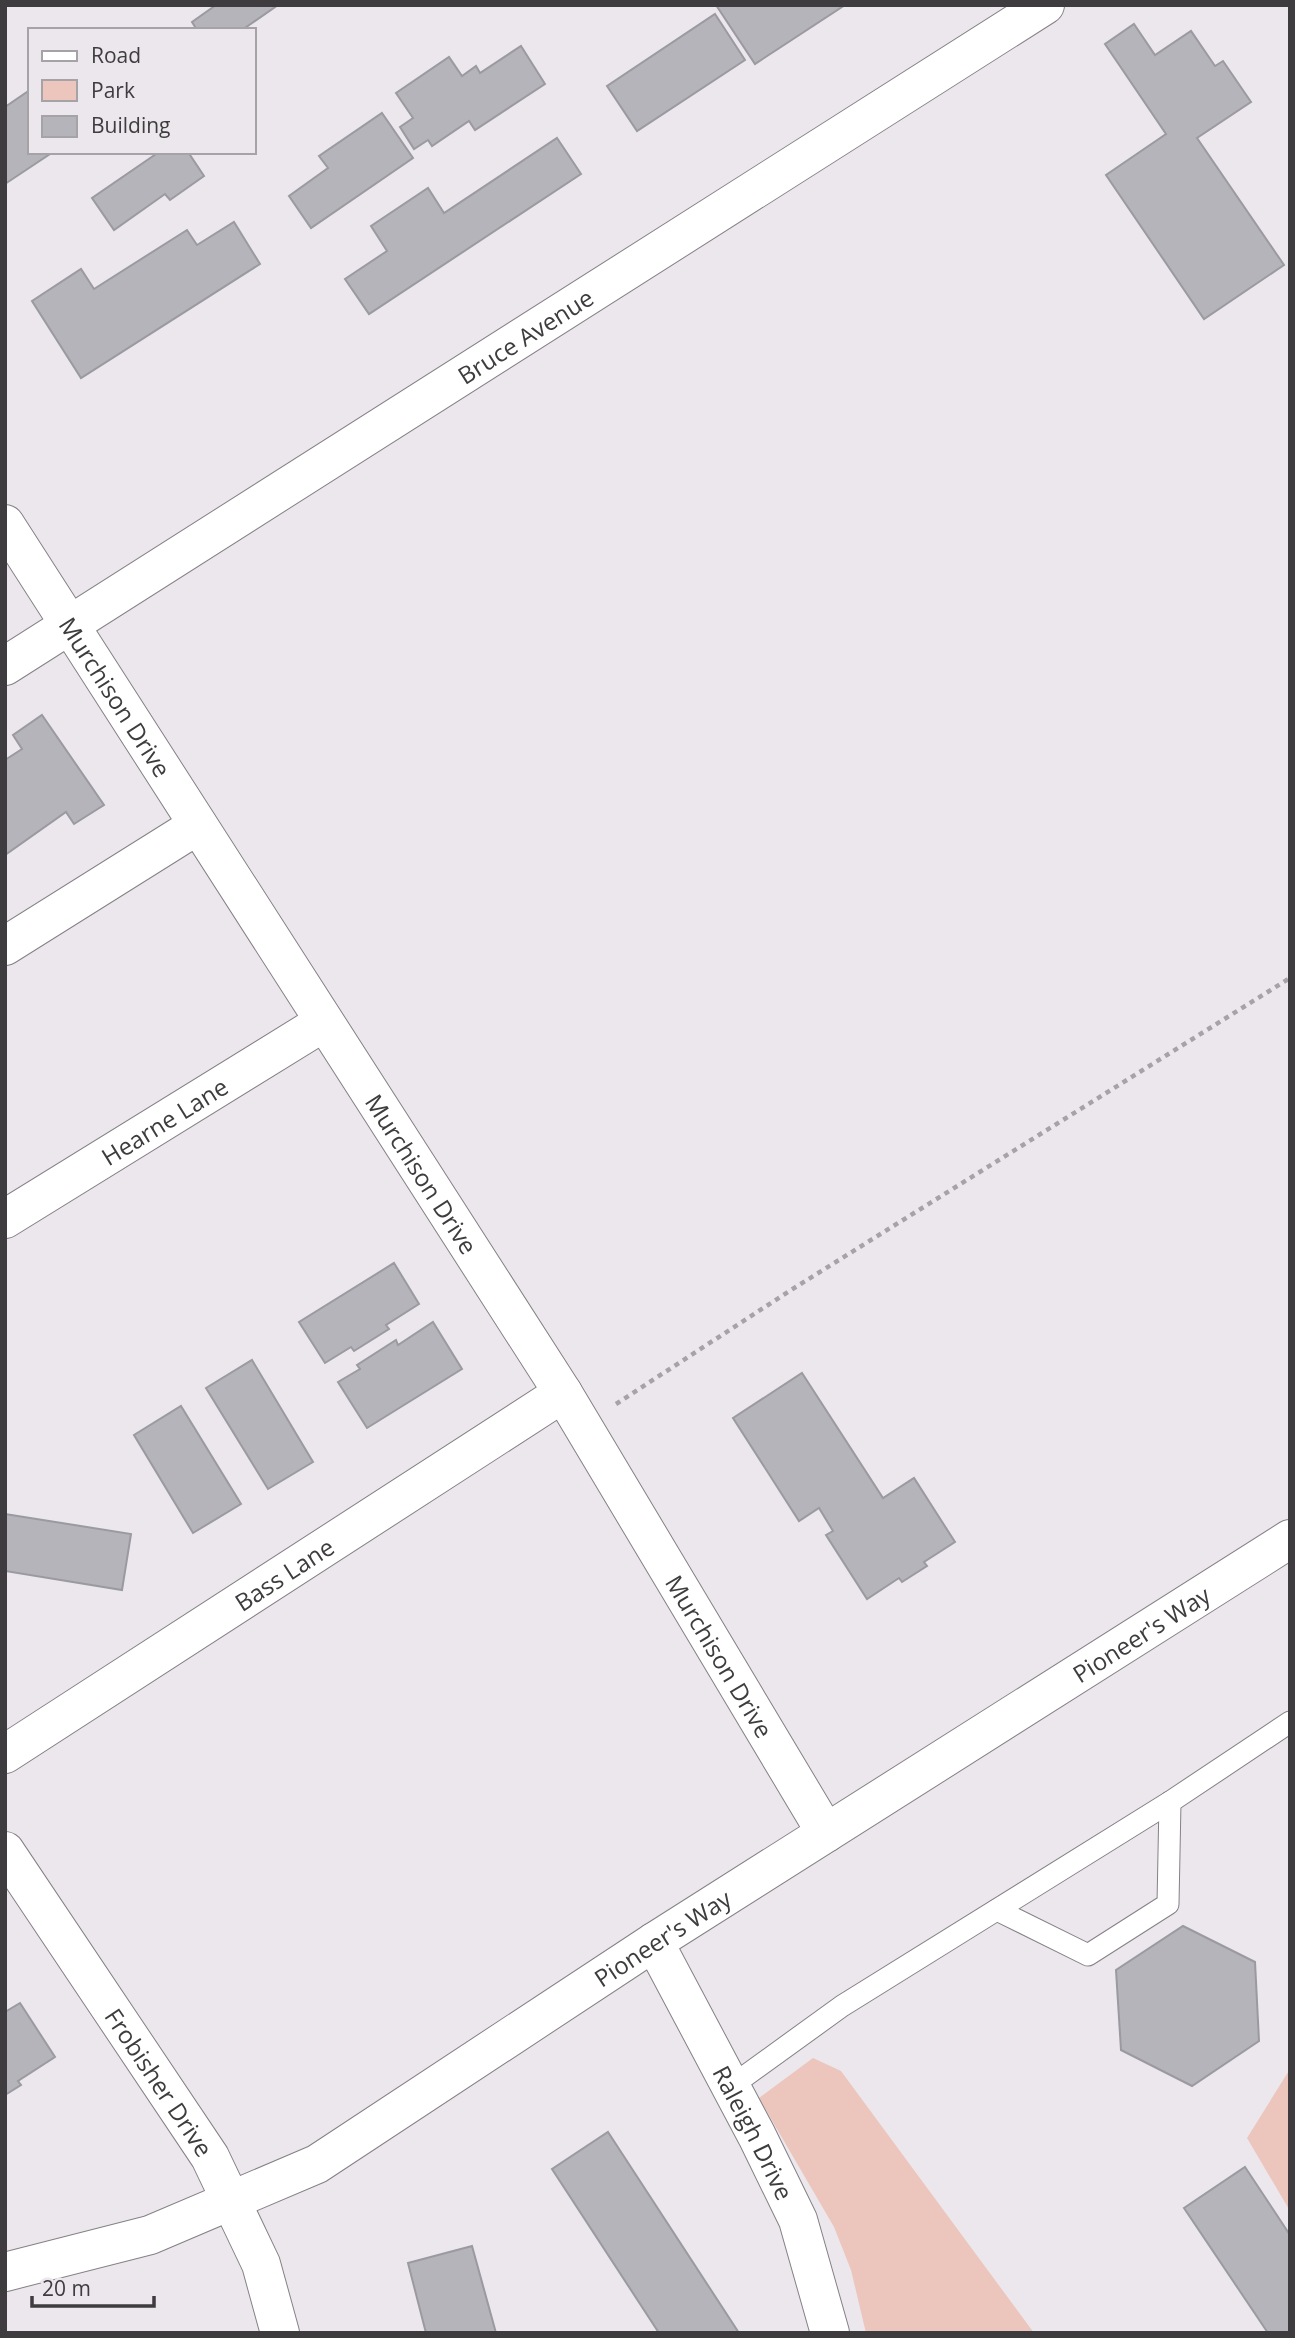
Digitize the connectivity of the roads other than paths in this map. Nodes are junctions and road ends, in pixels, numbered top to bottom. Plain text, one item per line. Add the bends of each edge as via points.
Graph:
1 (1045, 5) edge
2 (5, 524) edge
3 (69, 625) junction
4 (5, 666) edge
5 (198, 825) junction
6 (5, 946) edge
7 (324, 1022) junction
8 (5, 1219) edge
9 (563, 1392) junction
10 (1290, 1539) edge
11 (1290, 1722) edge
12 (5, 1754) edge
13 (1170, 1802) junction
14 (825, 1833) junction
15 (5, 1851) edge
16 (997, 1910) junction
17 (654, 1942) junction
18 (730, 2087) junction
19 (230, 2201) junction
20 (5, 2272) edge
21 (280, 2333) edge
22 (830, 2333) edge

1 - 3 street, Bruce Avenue
2 - 3 street, Murchison Drive
3 - 4 street, Bruce Avenue
3 - 5 street, Murchison Drive
5 - 6 street
5 - 7 street, Murchison Drive
7 - 8 street, Hearne Lane
7 - 9 street, Murchison Drive
9 - 12 street, Bass Lane
9 - 14 street, Murchison Drive
10 - 14 street, Pioneer's Way
11 - 13 lane
13 - 16 lane
13 - 16 lane via 1168,1904 1088,1955
14 - 17 street, Pioneer's Way
15 - 19 street, Frobisher Drive via 209,2157
16 - 18 lane via 842,2006
17 - 18 street, Raleigh Drive
17 - 19 street, Pioneer's Way via 317,2164
18 - 22 street, Raleigh Drive via 799,2220
19 - 20 street, Pioneer's Way via 150,2235
19 - 21 street, Frobisher Drive via 261,2264

